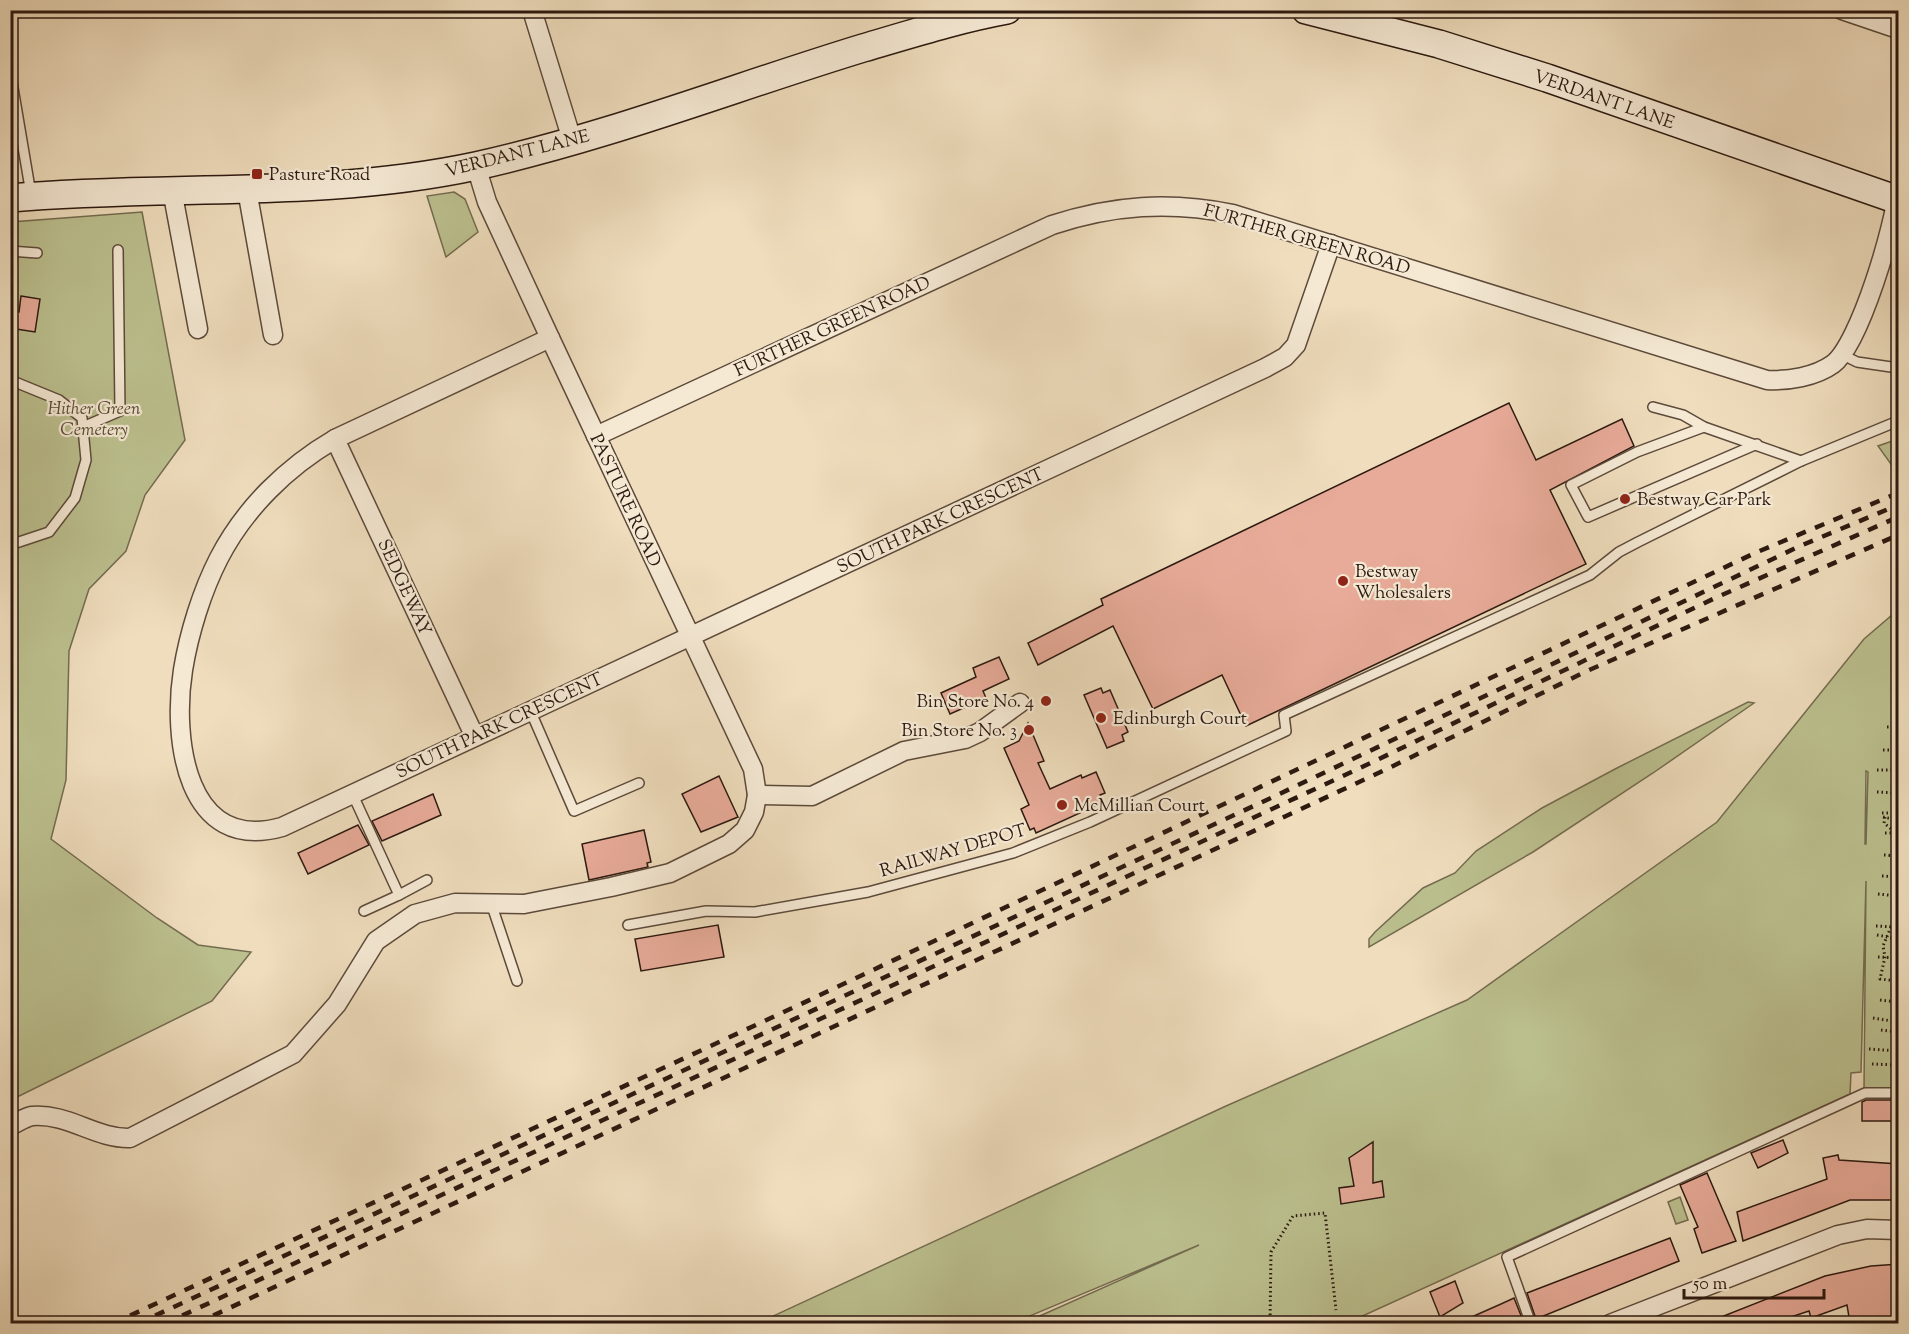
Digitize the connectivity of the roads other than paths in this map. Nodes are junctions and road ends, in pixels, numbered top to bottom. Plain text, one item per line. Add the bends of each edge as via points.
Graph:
1 (532, 10) edge
2 (1007, 10) edge
3 (1306, 10) edge
4 (1842, 10) edge
5 (1899, 29) edge
6 (10, 70) edge
7 (13, 99) edge
8 (572, 140) junction
9 (476, 166) junction
10 (172, 190) junction
11 (247, 190) junction
12 (1898, 196) edge
13 (21, 197) edge
14 (1330, 244) junction
15 (118, 250) dead end
16 (10, 251) edge
17 (37, 253) dead end
18 (198, 329) dead end
19 (273, 335) dead end
20 (550, 338) junction
21 (1847, 350) junction
22 (1899, 368) edge
23 (10, 380) edge
24 (1653, 407) dead end
25 (1899, 421) edge
26 (83, 427) junction
27 (1704, 427) junction
28 (596, 436) junction
29 (335, 439) junction
30 (1756, 444) junction
31 (1801, 461) junction
32 (10, 545) edge
33 (691, 637) junction
34 (1020, 703) dead end
35 (530, 710) junction
36 (474, 735) junction
37 (639, 783) dead end
38 (352, 793) junction
39 (757, 795) junction
40 (427, 880) dead end
41 (399, 895) junction
42 (490, 903) junction
43 (364, 910) dead end
44 (628, 925) dead end
45 (517, 981) dead end
46 (1899, 1093) edge
47 (10, 1126) edge
48 (1899, 1230) edge
49 (1635, 1319) edge
50 (1531, 1323) edge
51 (1610, 1323) edge

1 - 8 street
2 - 8 street, VERDANT LANE via 913,33
3 - 12 street, VERDANT LANE via 1439,44
4 - 5 street
6 - 7 lane
7 - 13 lane
8 - 9 street, VERDANT LANE
9 - 11 street, VERDANT LANE via 352,184
9 - 20 street, PASTURE ROAD
10 - 11 street, VERDANT LANE
10 - 13 street, VERDANT LANE via 104,190
10 - 18 street
11 - 19 street
12 - 21 street via 1890,231
14 - 21 street, FURTHER GREEN ROAD via 1767,380 1799,378 1832,365
14 - 28 street, FURTHER GREEN ROAD via 1205,208 1146,206 1084,214 1014,242
14 - 33 street, SOUTH PARK CRESCENT via 1303,329 1285,357
15 - 26 lane via 120,411
16 - 17 lane
20 - 28 street, PASTURE ROAD
20 - 29 street, SOUTH PARK CRESCENT
21 - 22 lane via 1857,362
23 - 26 lane via 59,399 82,418
24 - 27 lane via 1683,415
25 - 31 lane
26 - 32 lane via 86,460 75,498 49,532
27 - 30 lane
27 - 30 lane via 1637,452 1571,485 1588,517
28 - 33 street, PASTURE ROAD
29 - 36 street, SEDGEWAY
29 - 38 street, SOUTH PARK CRESCENT via 313,452 254,506 218,560 187,650 180,694 181,717 198,799 228,826 267,831
30 - 31 lane
31 - 44 lane, RAILWAY DEPOT via 1619,552 1590,575 1284,715 1286,731 1090,822 1013,853 856,894 755,912 706,911
33 - 35 street, SOUTH PARK CRESCENT
33 - 39 street, PASTURE ROAD via 753,769
34 - 39 street via 1002,719 965,739 904,752 812,796
35 - 36 street, SOUTH PARK CRESCENT
35 - 37 lane via 574,812
36 - 38 street, SOUTH PARK CRESCENT
38 - 41 lane
39 - 42 street via 754,812 744,830 729,844 670,873 524,904
40 - 41 lane
41 - 43 lane
42 - 45 lane
42 - 47 street via 455,903 415,914 376,941 337,1004 292,1054 156,1127 130,1138 114,1139 66,1120 31,1116
46 - 50 lane via 1865,1093 1507,1257
48 - 49 street via 1867,1229 1838,1235
49 - 51 street

